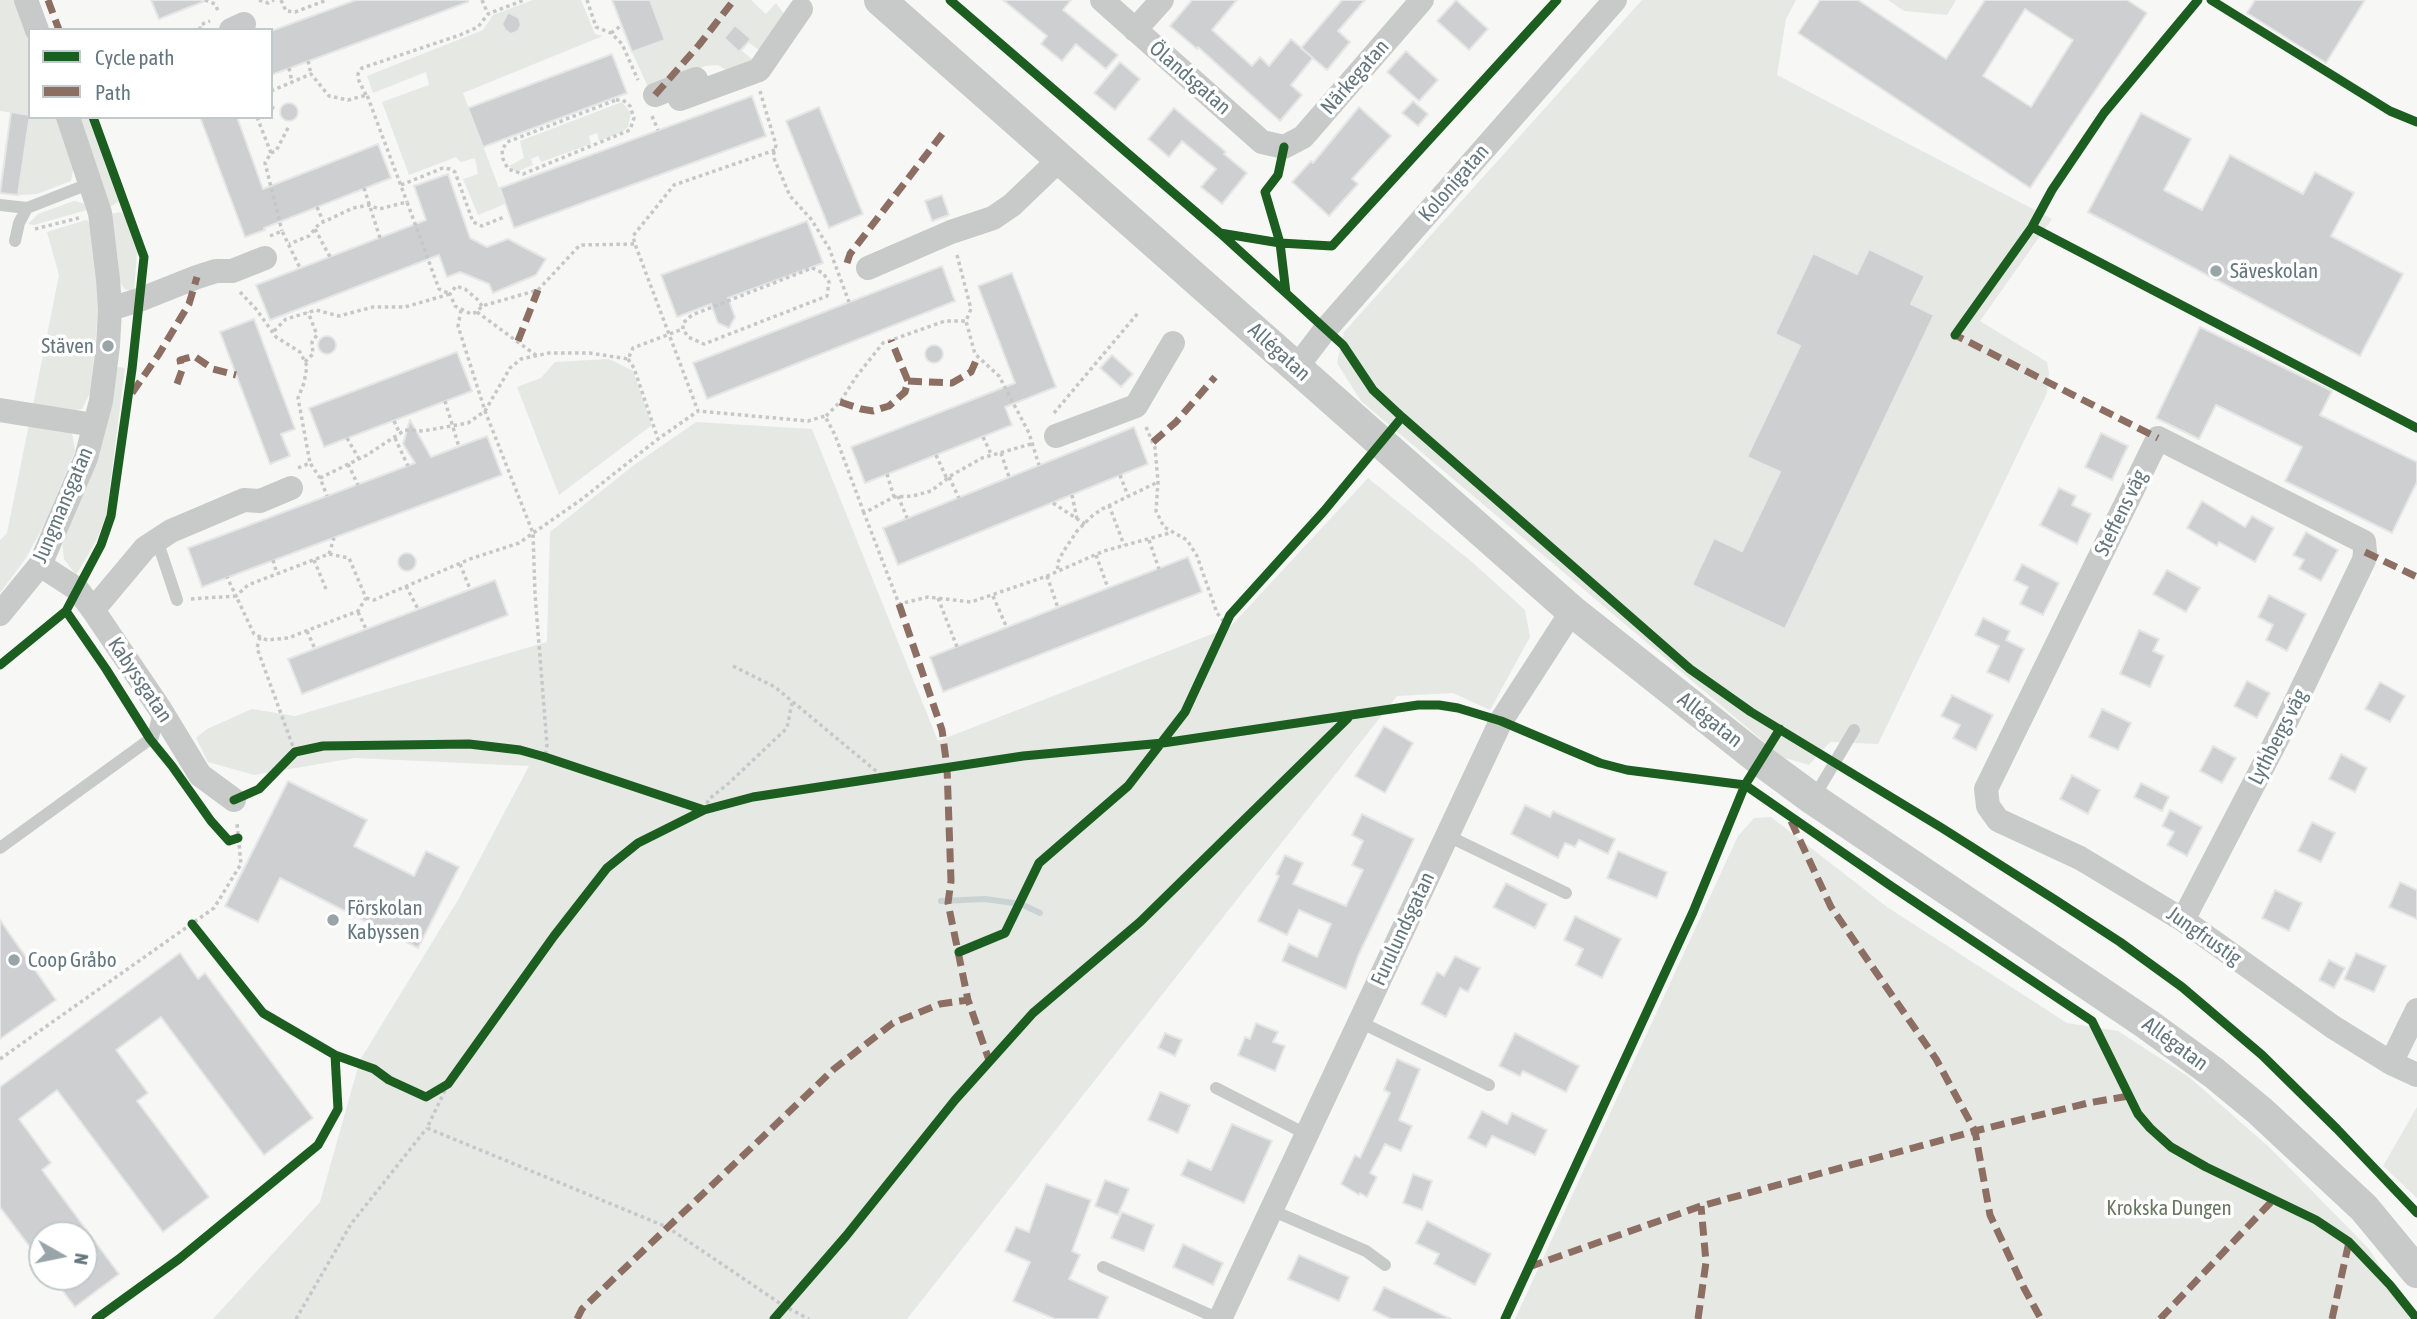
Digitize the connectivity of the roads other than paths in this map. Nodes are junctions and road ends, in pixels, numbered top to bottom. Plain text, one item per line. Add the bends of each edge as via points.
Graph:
1 (26, 0) edge
2 (880, 0) edge
3 (1102, 0) edge
4 (1162, 0) edge
5 (1422, 0) edge
6 (1615, 0) edge
7 (801, 9) dead end
8 (36, 28) edge
9 (1135, 30) junction
10 (725, 83) junction
11 (649, 99) road end
12 (680, 99) dead end
13 (69, 119) edge
14 (1284, 147) joint
15 (1060, 159) junction
16 (91, 183) junction
17 (0, 205) edge
18 (27, 208) junction
19 (15, 241) road end
20 (265, 258) dead end
21 (855, 268) road end
22 (110, 309) junction
23 (1173, 343) dead end
24 (1296, 368) junction
25 (0, 410) edge
26 (94, 425) junction
27 (1044, 436) road end
28 (291, 488) dead end
29 (157, 540) junction
30 (2365, 552) joint
31 (40, 565) junction
32 (177, 600) road end
33 (93, 610) junction
34 (1572, 611) junction
35 (0, 614) edge
36 (160, 709) junction
37 (1854, 730) dead end
38 (1813, 799) junction
39 (234, 800) road end
40 (1988, 806) joint
41 (1446, 835) junction
42 (0, 848) edge
43 (1566, 893) dead end
44 (2183, 920) junction
45 (2417, 1010) edge
46 (1360, 1022) junction
47 (2391, 1063) junction
48 (2417, 1075) edge
49 (1489, 1085) dead end
50 (1216, 1088) dead end
51 (1306, 1134) junction
52 (1271, 1210) junction
53 (1385, 1265) dead end
54 (1103, 1267) dead end
55 (2417, 1272) edge
56 (1220, 1319) edge

1 - 8 street
2 - 15 street, Allégatan
3 - 9 street, Ölandsgatan
4 - 9 street
5 - 14 street, Närkegatan via 1303,137
6 - 24 street, Kolonigatan
7 - 10 street via 759,71
9 - 14 street, Ölandsgatan via 1262,142
10 - 11 street via 710,74
10 - 12 street
13 - 16 street, Jungmansgatan
15 - 21 street via 993,218 918,249
15 - 24 street, Allégatan
16 - 18 lane
16 - 22 street, Jungmansgatan via 100,213
17 - 18 lane
18 - 19 lane
20 - 22 street
22 - 26 street, Jungmansgatan via 101,401
23 - 27 street via 1136,406
24 - 34 street, Allégatan
25 - 26 street, Jungmansgatan
26 - 31 street, Jungmansgatan via 86,458
28 - 29 street via 225,507
29 - 32 lane
29 - 33 street
30 - 40 street, Steffens väg via 2364,542 2158,438 1986,789
30 - 44 street, Lythbergs väg via 2284,726
31 - 33 street, Kabyssgatan via 76,589
31 - 35 street, Jungmansgatan
33 - 36 street, Kabyssgatan
34 - 38 street, Allégatan
34 - 41 street, Furulundsgatan via 1501,722
36 - 39 street, Kabyssgatan via 200,775
36 - 42 lane via 153,737
37 - 38 lane
38 - 55 street, Allégatan via 2214,1073 2364,1208
40 - 44 street, Jungfrustig via 1998,820 2080,858
41 - 43 lane
41 - 46 street, Furulundsgatan
44 - 47 street, Jungfrustig
45 - 47 street
46 - 49 lane
46 - 51 street, Furulundsgatan
47 - 48 street, Jungfrustig
50 - 51 lane
51 - 52 street, Furulundsgatan
52 - 53 lane via 1366,1251
52 - 56 street, Furulundsgatan
54 - 56 lane, Furulundsgatan

